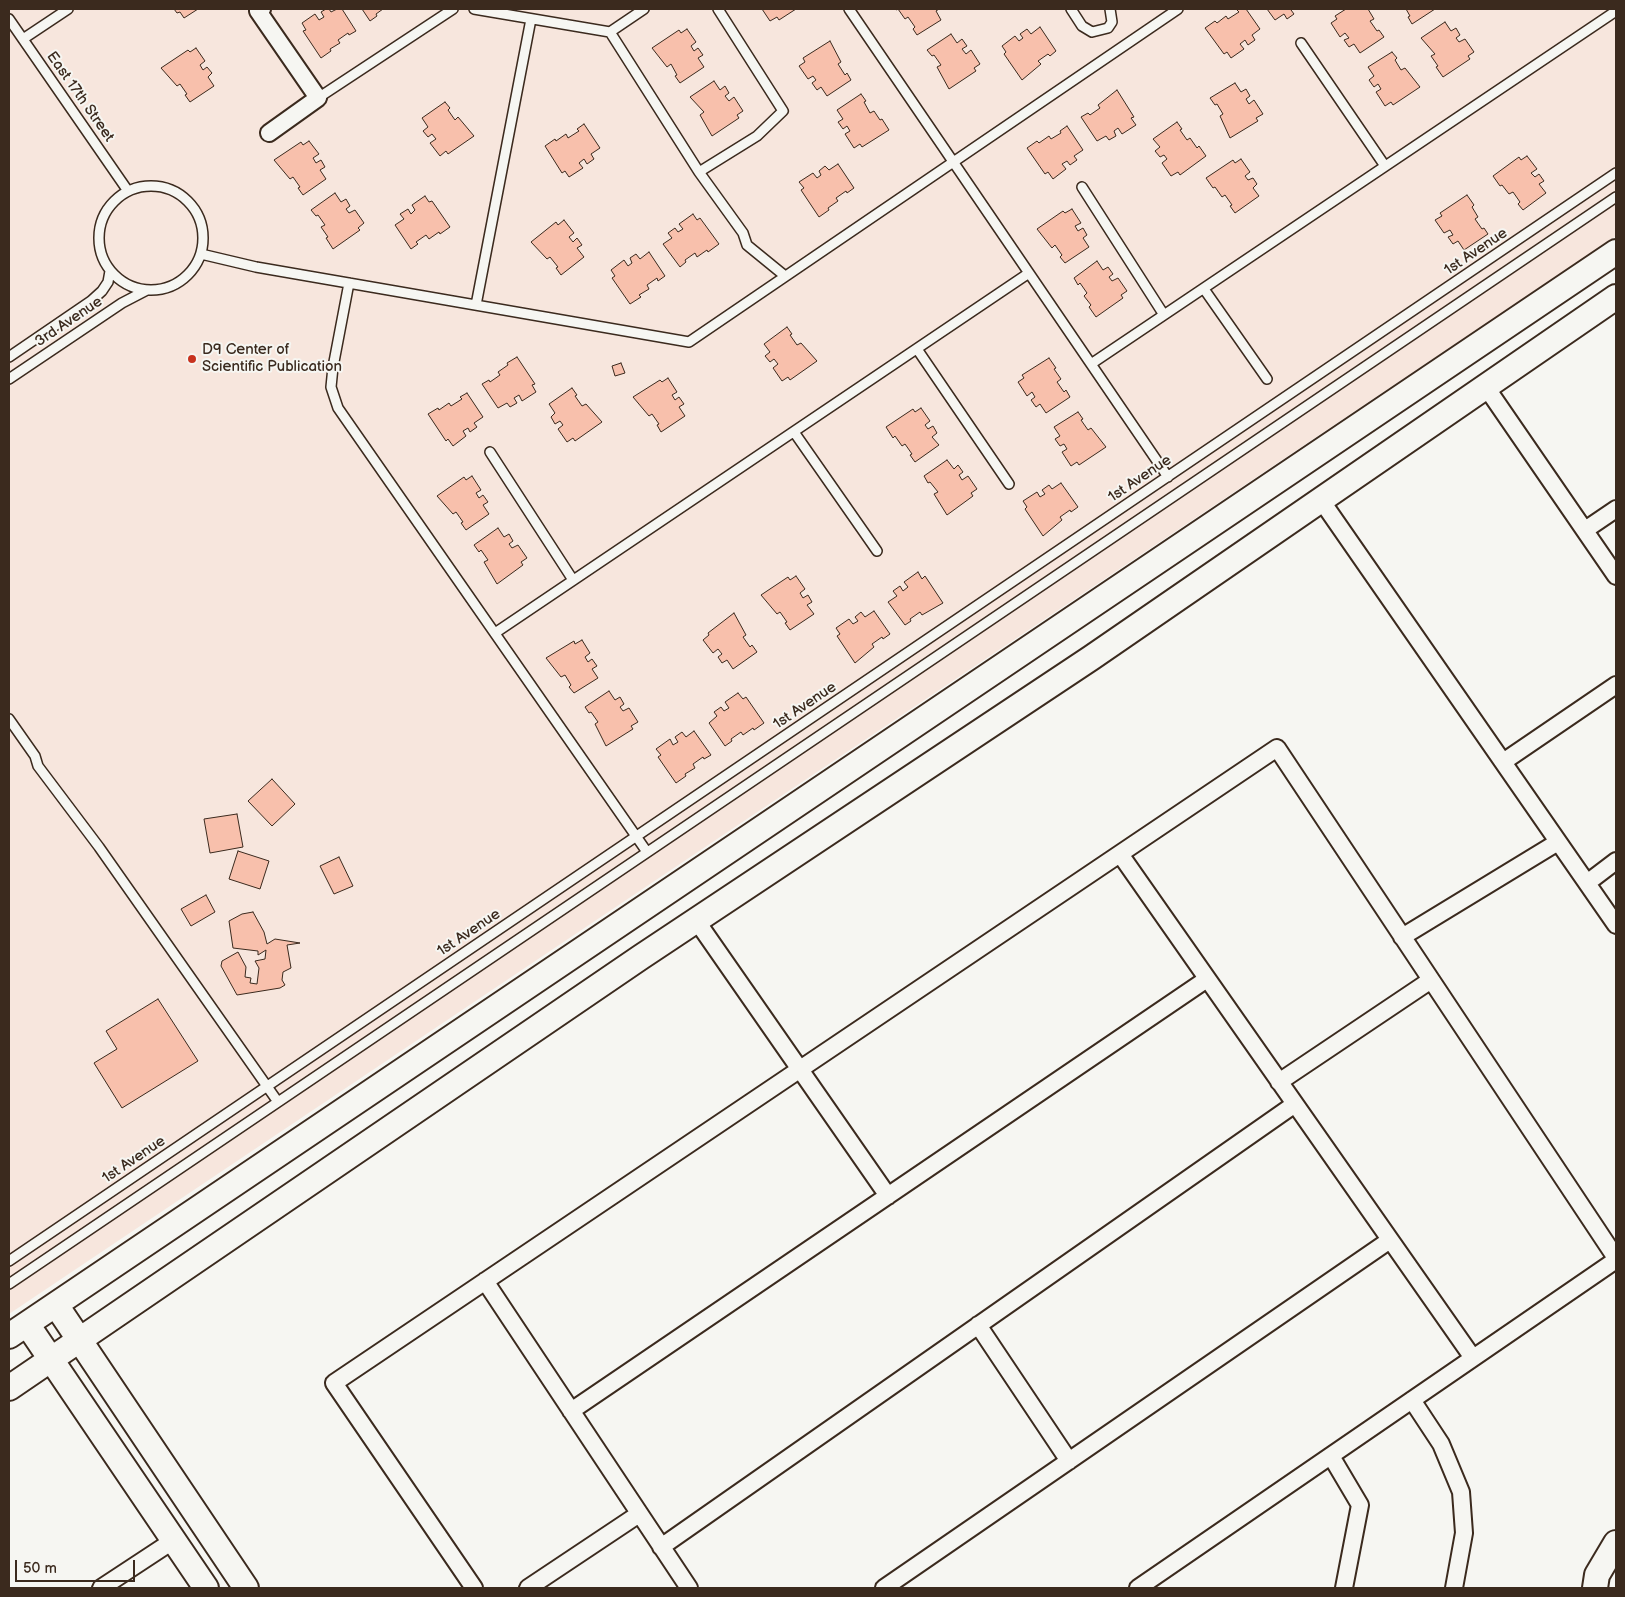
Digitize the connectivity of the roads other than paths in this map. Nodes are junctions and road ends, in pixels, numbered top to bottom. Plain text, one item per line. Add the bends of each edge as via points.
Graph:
1 (68, 9) edge
2 (262, 9) edge
3 (453, 9) edge
4 (474, 9) edge
5 (644, 9) edge
6 (718, 9) edge
7 (849, 9) edge
8 (1071, 9) edge
9 (1110, 9) edge
10 (1178, 9) edge
11 (1616, 11) edge
12 (9, 19) edge
13 (531, 19) junction
14 (610, 32) junction
15 (23, 39) junction
16 (1301, 43) dead end
17 (318, 98) junction
18 (269, 133) dead end
19 (953, 162) junction
20 (1385, 166) junction
21 (699, 172) junction
22 (1616, 174) edge
23 (1082, 187) dead end
24 (128, 191) junction
25 (1616, 196) edge
26 (1616, 252) edge
27 (201, 254) junction
28 (110, 271) junction
29 (1029, 273) junction
30 (785, 276) junction
31 (350, 283) junction
32 (1204, 288) junction
33 (147, 290) junction
34 (1616, 297) edge
35 (476, 305) junction
36 (1164, 315) junction
37 (917, 349) junction
38 (9, 356) edge
39 (1091, 364) junction
40 (9, 379) edge
41 (1267, 379) dead end
42 (1486, 387) junction
43 (794, 432) junction
44 (490, 452) dead end
45 (1168, 477) junction
46 (1009, 484) dead end
47 (1321, 500) junction
48 (1616, 509) edge
49 (1584, 530) junction
50 (877, 551) dead end
51 (1616, 576) edge
52 (573, 580) junction
53 (495, 633) junction
54 (1616, 685) edge
55 (9, 719) edge
56 (1503, 762) junction
57 (636, 836) junction
58 (1558, 842) junction
59 (647, 852) junction
60 (1120, 854) junction
61 (1616, 861) edge
62 (1587, 883) junction
63 (696, 920) junction
64 (1616, 925) edge
65 (1402, 937) junction
66 (1207, 979) junction
67 (1431, 980) junction
68 (800, 1070) junction
69 (1279, 1082) junction
70 (266, 1087) junction
71 (278, 1102) junction
72 (1295, 1104) junction
73 (888, 1196) junction
74 (1390, 1240) junction
75 (1616, 1259) edge
76 (9, 1261) edge
77 (485, 1282) junction
78 (9, 1284) edge
79 (56, 1305) junction
80 (978, 1325) junction
81 (18, 1330) edge
82 (80, 1340) junction
83 (1473, 1358) junction
84 (51, 1360) junction
85 (9, 1388) edge
86 (1412, 1400) junction
87 (571, 1411) junction
88 (1331, 1456) junction
89 (1069, 1461) junction
90 (639, 1514) junction
91 (174, 1540) junction
92 (1616, 1543) edge
93 (661, 1547) junction
94 (101, 1588) edge
95 (206, 1588) edge
96 (246, 1588) edge
97 (474, 1588) edge
98 (528, 1588) edge
99 (689, 1588) edge
100 (884, 1588) edge
101 (1141, 1588) edge
102 (1344, 1588) edge
103 (1454, 1588) edge
104 (1595, 1588) edge

1 - 15 lane
2 - 17 street via 258,11
3 - 17 lane
4 - 13 lane
5 - 14 lane
6 - 21 lane via 783,111 757,136
7 - 19 lane
8 - 9 lane via 1082,26 1092,32 1108,28 1112,22
10 - 19 lane
11 - 20 lane
12 - 15 lane, East 17th Street
13 - 14 lane
13 - 35 lane
14 - 21 lane
15 - 24 lane, East 17th Street
16 - 20 lane
17 - 18 street
19 - 29 lane
19 - 30 lane
20 - 32 lane
21 - 30 lane via 743,233 748,245
22 - 45 lane, 1st Avenue
23 - 36 lane
24 - 27 lane via 157,187 174,191 184,198 202,227
24 - 28 lane via 110,206 100,227 100,250
25 - 59 lane
26 - 79 main road
27 - 31 lane
27 - 33 lane via 192,271 174,286
28 - 33 lane via 128,286
28 - 38 lane, 3rd Avenue via 102,291
29 - 37 lane
29 - 39 lane
30 - 35 lane via 689,342
31 - 35 lane
31 - 53 lane via 331,387 338,408
32 - 36 lane
32 - 41 lane
33 - 40 lane, 3rd Avenue via 122,303
34 - 42 main road
36 - 39 lane
37 - 43 lane
37 - 46 lane
39 - 45 lane
42 - 47 main road
42 - 49 street
43 - 50 lane
43 - 52 lane
44 - 52 lane
45 - 57 lane, 1st Avenue
47 - 56 street
47 - 63 main road via 1083,664
48 - 49 street
49 - 51 street
52 - 53 lane
53 - 57 lane
54 - 56 street
55 - 70 lane via 35,756 38,766 99,847
56 - 58 street
57 - 59 lane
57 - 70 lane, 1st Avenue
58 - 62 street
58 - 65 street
59 - 71 lane
60 - 65 street via 1277,748
60 - 66 street
60 - 68 street
61 - 62 street
62 - 64 street
63 - 68 street
63 - 82 main road
65 - 67 street
66 - 69 street
66 - 73 street
67 - 69 street
67 - 75 street
68 - 73 street
68 - 77 street
69 - 72 street
70 - 71 lane
70 - 76 lane, 1st Avenue
71 - 78 lane
72 - 74 street
72 - 80 street
73 - 87 street
74 - 83 street
74 - 89 street
75 - 83 street
77 - 87 street
77 - 97 street via 334,1383
79 - 81 main road
79 - 82 main road
80 - 89 street
80 - 93 street
81 - 84 main road
82 - 84 main road
82 - 96 main road
83 - 86 street
84 - 85 main road
84 - 91 main road
86 - 88 street
86 - 103 street via 1441,1444 1461,1492 1464,1533
87 - 90 street
88 - 101 street
88 - 102 street via 1360,1505
89 - 100 street
90 - 93 street
90 - 98 street
91 - 94 street
91 - 95 main road
92 - 104 main road via 1597,1575
93 - 99 street

